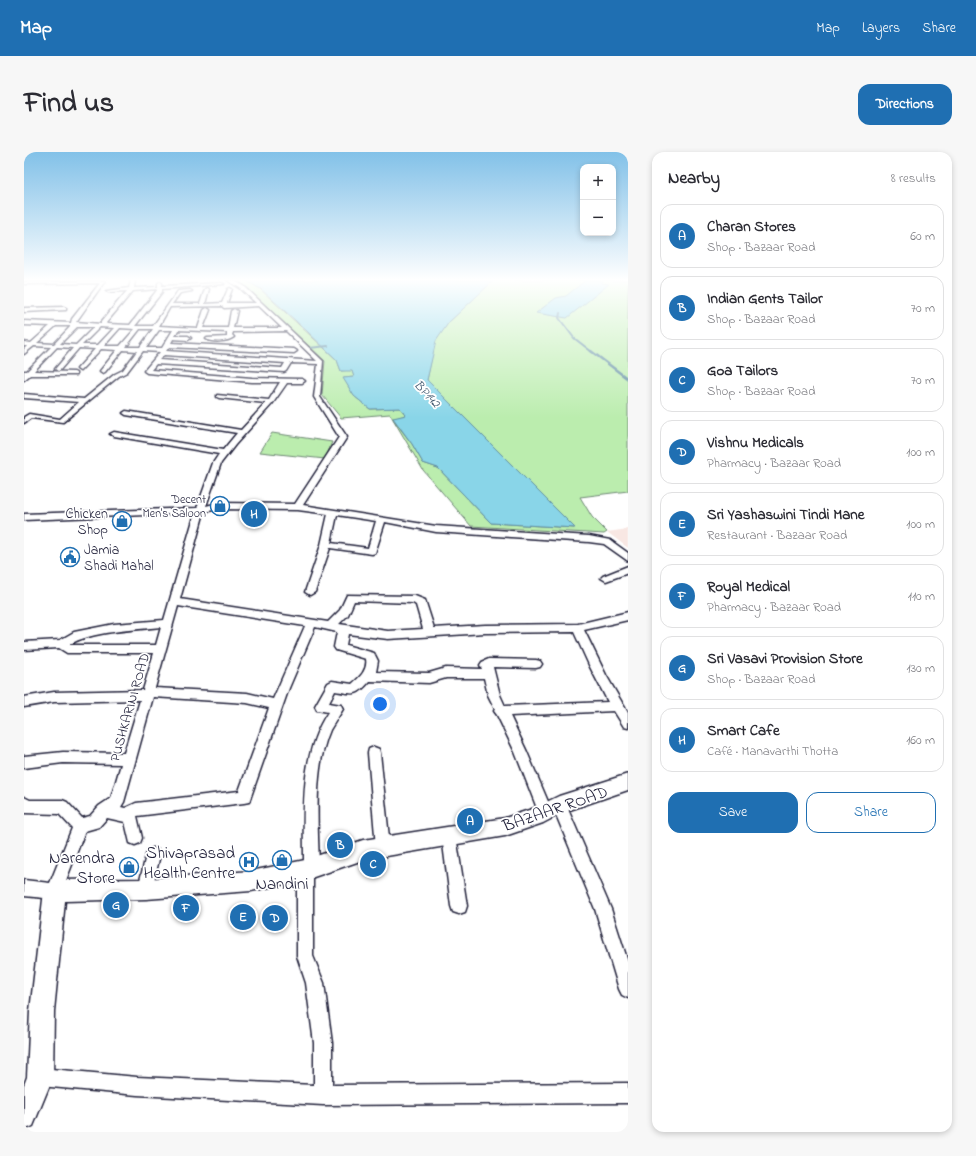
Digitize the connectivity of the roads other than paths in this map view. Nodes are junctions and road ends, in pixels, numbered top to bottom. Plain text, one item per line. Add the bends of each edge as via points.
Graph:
1 (53, 326) edge
2 (72, 326) edge
3 (101, 326) edge
4 (114, 326) edge
5 (119, 326) junction
6 (132, 326) joint
7 (201, 326) edge
8 (231, 326) edge
9 (281, 326) edge
10 (139, 327) junction
11 (156, 327) junction
12 (175, 328) junction
13 (200, 330) junction
14 (230, 330) junction
15 (285, 330) junction
16 (172, 337) junction
17 (188, 338) dead end
18 (209, 339) dead end
19 (24, 344) edge
20 (33, 344) junction
21 (167, 345) junction
22 (54, 346) junction
23 (77, 347) junction
24 (99, 348) junction
25 (121, 348) junction
26 (142, 349) junction
27 (294, 351) dead end
28 (24, 352) edge
29 (162, 352) junction
30 (289, 361) junction
31 (155, 362) junction
32 (316, 363) dead end
33 (80, 368) dead end
34 (58, 369) dead end
35 (103, 371) dead end
36 (25, 374) edge
37 (74, 374) dead end
38 (285, 380) junction
39 (302, 381) dead end
40 (24, 396) edge
41 (219, 396) dead end
42 (86, 401) junction
43 (271, 402) junction
44 (126, 413) dead end
45 (24, 421) edge
46 (242, 432) junction
47 (114, 434) dead end
48 (224, 453) junction
49 (298, 508) junction
50 (200, 510) junction
51 (333, 512) junction
52 (24, 517) edge
53 (381, 519) junction
54 (326, 545) junction
55 (628, 558) edge
56 (628, 569) edge
57 (606, 578) dead end
58 (310, 592) dead end
59 (174, 602) junction
60 (628, 616) edge
61 (168, 623) junction
62 (312, 623) junction
63 (330, 627) junction
64 (578, 628) junction
65 (343, 629) junction
66 (429, 631) junction
67 (62, 644) junction
68 (24, 646) edge
69 (160, 649) junction
70 (536, 664) dead end
71 (489, 674) junction
72 (366, 676) junction
73 (148, 694) junction
74 (24, 702) edge
75 (276, 704) junction
76 (616, 706) junction
77 (500, 711) junction
78 (628, 723) edge
79 (374, 753) dead end
80 (130, 759) junction
81 (24, 762) edge
82 (628, 782) edge
83 (24, 805) edge
84 (552, 808) junction
85 (104, 811) junction
86 (125, 815) junction
87 (80, 826) junction
88 (449, 836) junction
89 (135, 838) dead end
90 (383, 847) junction
91 (153, 855) dead end
92 (308, 868) junction
93 (24, 888) edge
94 (146, 889) junction
95 (55, 891) junction
96 (459, 906) dead end
97 (628, 989) edge
98 (40, 1077) junction
99 (628, 1093) edge
100 (323, 1095) junction
101 (24, 1117) edge

1 - 20 street
2 - 22 street
3 - 23 street
4 - 5 street
5 - 6 street
5 - 24 street
6 - 10 street
7 - 13 street
8 - 14 street
9 - 15 street
10 - 11 street
10 - 25 street
11 - 12 street
11 - 26 street
12 - 13 street
12 - 16 street
13 - 14 street
14 - 15 street
14 - 18 street via 229,336 233,337 226,340
15 - 49 street via 321,362 317,397 343,437
16 - 17 street
16 - 21 street
19 - 20 street
20 - 22 street
20 - 28 street
21 - 27 street
21 - 29 street
22 - 23 street
22 - 36 street
23 - 24 street
23 - 34 street
24 - 25 street
24 - 33 street
25 - 26 street
25 - 35 street
26 - 29 street
26 - 42 street via 125,371
29 - 30 street
29 - 31 street
30 - 31 street via 284,370
30 - 32 street
31 - 38 street via 147,371 252,380
36 - 37 street
38 - 39 street
38 - 43 street, PUSHKARINI ROAD
40 - 42 street
41 - 43 street
42 - 45 street via 61,420 29,416
43 - 46 street, PUSHKARINI ROAD
44 - 46 street
46 - 48 street, PUSHKARINI ROAD
47 - 48 street
48 - 50 street, PUSHKARINI ROAD via 217,463
49 - 50 street via 218,506
49 - 51 street
50 - 52 street
50 - 59 street, PUSHKARINI ROAD
51 - 53 street
51 - 54 street
53 - 54 street via 372,551
53 - 55 street via 436,529 589,539 607,542
54 - 58 street
56 - 57 street
59 - 61 street, PUSHKARINI ROAD
59 - 62 street
60 - 64 street
61 - 67 street via 114,628 74,636
61 - 69 street, PUSHKARINI ROAD
62 - 63 street
62 - 75 street
63 - 65 street
63 - 66 street via 344,612 352,597 415,600 421,603
64 - 66 street
64 - 76 street
65 - 66 street via 388,635
65 - 72 street via 340,647 370,656 372,660 373,666
67 - 68 street
67 - 69 street via 67,649
69 - 73 street, PUSHKARINI ROAD
70 - 71 street via 489,663 486,664
71 - 72 street via 446,673 429,678
71 - 77 street
72 - 92 street via 355,689 332,686 322,706 337,709 325,729 316,763
73 - 74 street via 54,697
73 - 75 street via 247,698
73 - 80 street, PUSHKARINI ROAD
75 - 86 street via 244,797 136,810
76 - 77 street
76 - 78 street
77 - 84 street
79 - 90 street
80 - 81 street via 51,758
80 - 85 street, PUSHKARINI ROAD via 117,802
82 - 84 street, BAZAAR ROAD
83 - 87 street via 62,807
84 - 88 street, BAZAAR ROAD via 536,817 505,827
84 - 97 street via 603,909
85 - 86 street
85 - 87 street, PUSHKARINI ROAD via 94,822
86 - 89 street via 131,818
87 - 95 street
88 - 90 street, BAZAAR ROAD
88 - 96 street
90 - 92 street, BAZAAR ROAD via 363,850
91 - 94 street
92 - 94 street, BAZAAR ROAD via 251,881
92 - 100 street via 305,956 315,983 323,1043
93 - 95 street
94 - 95 street, BAZAAR ROAD
95 - 98 street via 42,1011
98 - 100 street via 137,1086
98 - 101 street
99 - 100 street

